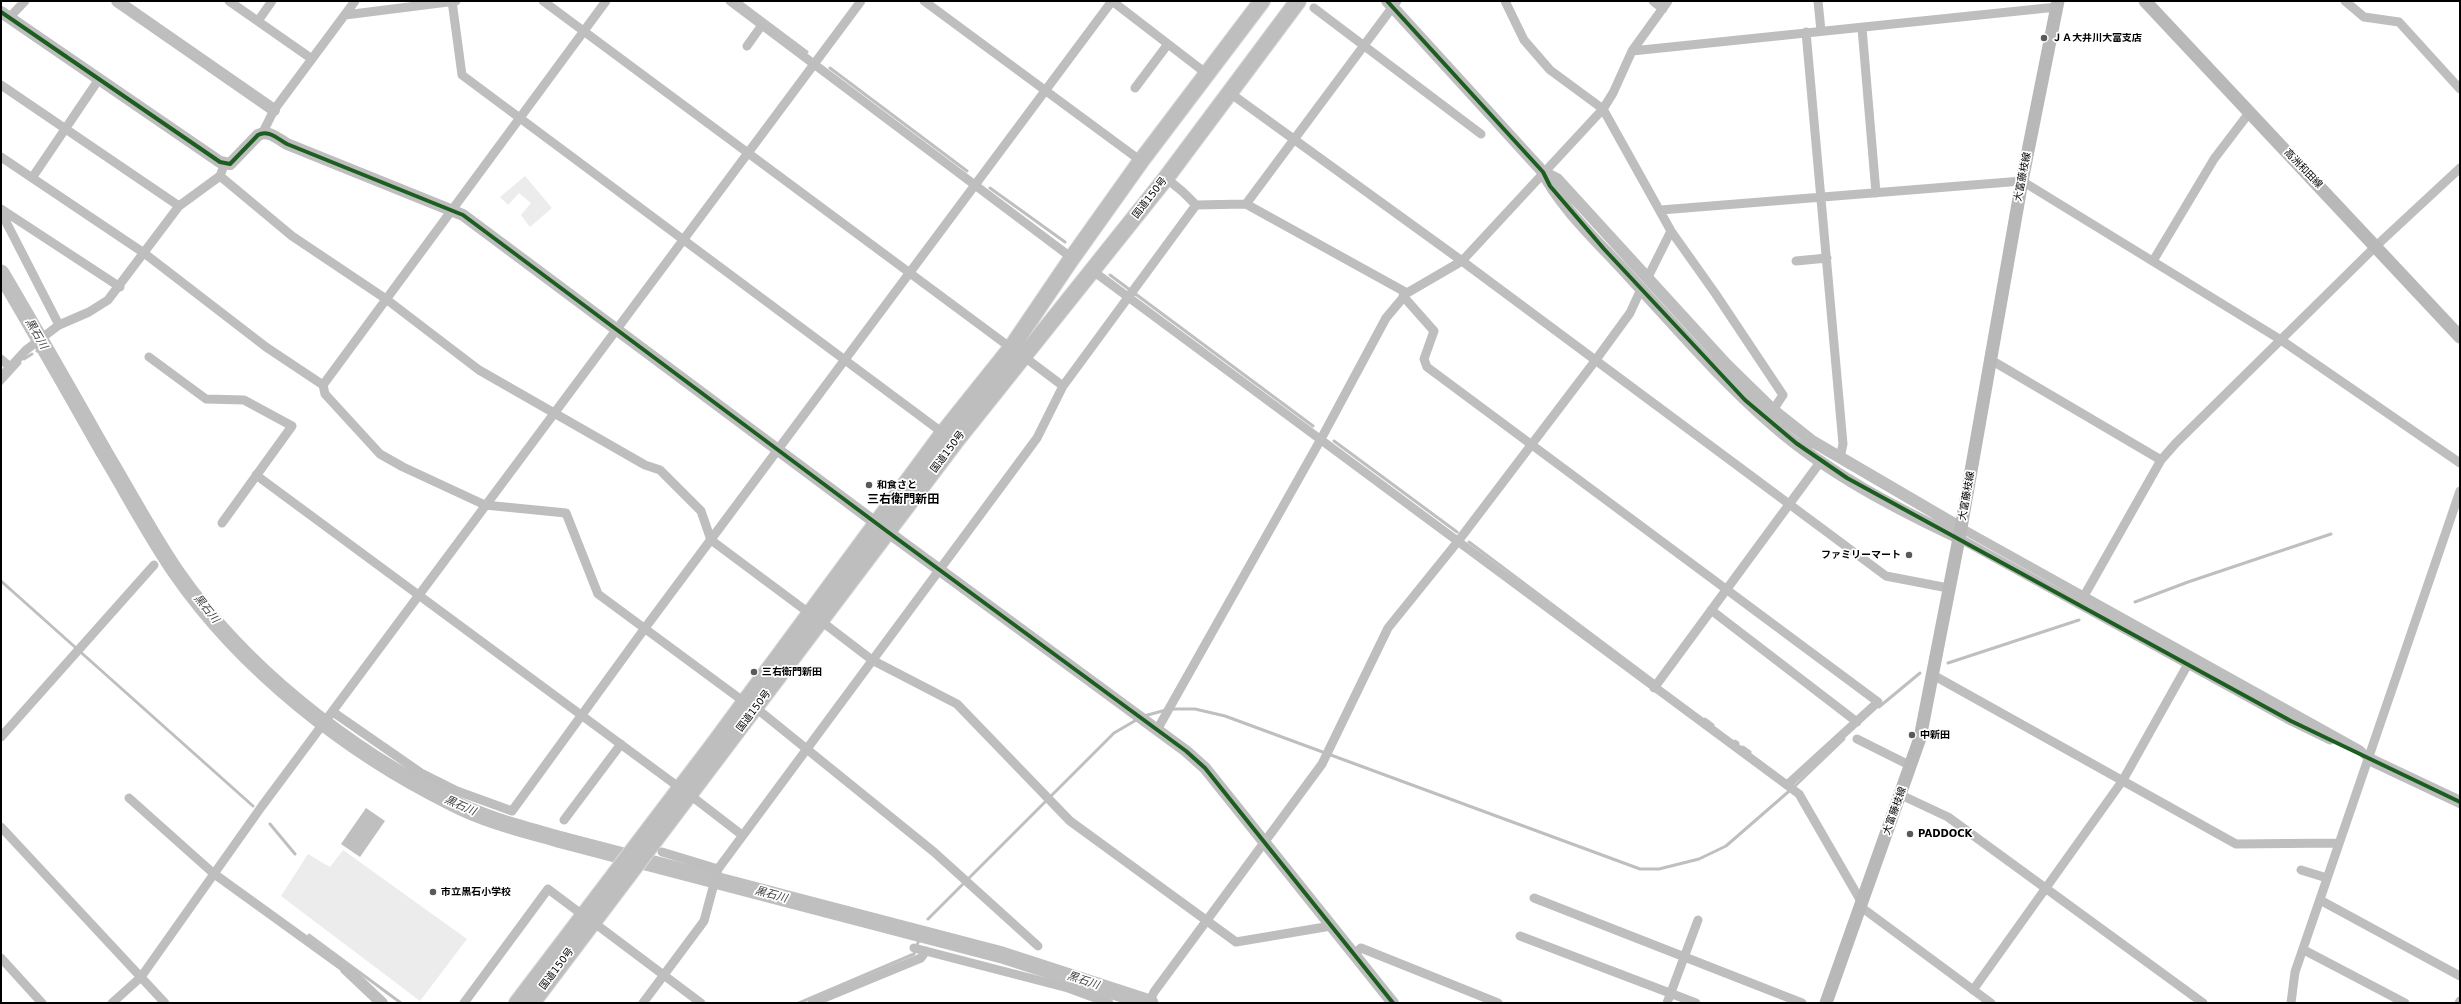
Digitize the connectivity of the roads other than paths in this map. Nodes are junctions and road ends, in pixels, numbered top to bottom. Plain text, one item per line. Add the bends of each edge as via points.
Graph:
1 (25, 1) edge
2 (116, 1) edge
3 (229, 1) edge
4 (272, 1) edge
5 (355, 1) edge
6 (456, 1) edge
7 (543, 1) edge
8 (606, 1) edge
9 (730, 1) edge
10 (860, 1) edge
11 (924, 1) edge
12 (1112, 1) edge
13 (1262, 1) edge
14 (1298, 1) edge
15 (1505, 1) edge
16 (1653, 1) edge
17 (1818, 1) edge
18 (2145, 1) edge
19 (2344, 1) edge
20 (452, 2) edge
21 (1392, 3) edge
22 (2058, 4) edge
23 (1666, 5) edge
24 (1314, 8) dead end
25 (5, 15) edge
26 (345, 15) junction
27 (258, 21) junction
28 (762, 24) junction
29 (1862, 28) junction
30 (584, 31) junction
31 (1821, 31) junction
32 (1806, 32) junction
33 (1168, 44) junction
34 (747, 46) dead end
35 (1364, 47) junction
36 (1632, 52) junction
37 (312, 59) junction
38 (814, 63) junction
39 (1207, 74) junction
40 (99, 79) junction
41 (1, 85) edge
42 (1135, 88) dead end
43 (2460, 89) edge
44 (1045, 91) junction
45 (1230, 93) junction
46 (1603, 109) junction
47 (274, 110) junction
48 (2249, 113) junction
49 (521, 119) junction
50 (66, 128) junction
51 (263, 132) junction
52 (1480, 134) dead end
53 (1295, 141) junction
54 (748, 153) junction
55 (1, 157) edge
56 (1141, 161) junction
57 (225, 163) junction
58 (2460, 168) edge
59 (1543, 172) junction
60 (220, 176) junction
61 (32, 178) junction
62 (1166, 178) junction
63 (2022, 181) junction
64 (976, 184) junction
65 (1876, 193) junction
66 (1822, 198) junction
67 (1246, 204) junction
68 (1196, 205) junction
69 (179, 206) junction
70 (453, 210) junction
71 (1661, 210) junction
72 (1, 211) edge
73 (1671, 231) junction
74 (684, 238) junction
75 (2376, 246) junction
76 (144, 253) junction
77 (1072, 258) junction
78 (1827, 258) junction
79 (1462, 261) junction
80 (1796, 261) dead end
81 (2153, 261) junction
82 (1093, 271) junction
83 (910, 272) junction
84 (1648, 277) junction
85 (120, 287) junction
86 (1641, 289) junction
87 (1131, 294) junction
88 (1405, 295) junction
89 (386, 299) junction
90 (59, 325) junction
91 (616, 330) junction
92 (2460, 337) edge
93 (2281, 340) junction
94 (1017, 352) junction
95 (149, 357) dead end
96 (1, 359) edge
97 (846, 360) junction
98 (1991, 360) junction
99 (1595, 361) junction
100 (10, 367) junction
101 (1, 377) edge
102 (323, 385) junction
103 (1062, 386) junction
104 (1773, 410) junction
105 (555, 414) junction
106 (944, 433) junction
107 (1321, 438) junction
108 (1531, 446) junction
109 (778, 450) junction
110 (1840, 458) junction
111 (2161, 460) junction
112 (1821, 461) junction
113 (2460, 463) edge
114 (256, 475) junction
115 (2460, 491) edge
116 (1790, 504) junction
117 (485, 505) junction
118 (222, 523) dead end
119 (882, 528) junction
120 (1960, 533) junction
121 (711, 540) junction
122 (1459, 540) junction
123 (154, 565) dead end
124 (940, 571) junction
125 (1948, 588) junction
126 (1726, 590) junction
127 (419, 595) junction
128 (2084, 596) junction
129 (1711, 610) junction
130 (815, 617) junction
131 (645, 628) junction
132 (872, 660) junction
133 (2188, 664) junction
134 (1932, 675) junction
135 (1654, 688) junction
136 (750, 704) junction
137 (332, 714) junction
138 (581, 715) junction
139 (1857, 722) junction
140 (1157, 730) junction
141 (1, 737) edge
142 (1857, 739) dead end
143 (621, 744) junction
144 (808, 748) junction
145 (2369, 759) junction
146 (1911, 766) junction
147 (2124, 780) junction
148 (1790, 787) junction
149 (685, 791) junction
150 (1901, 795) junction
151 (128, 798) dead end
152 (2460, 802) edge
153 (564, 820) dead end
154 (1, 827) edge
155 (742, 835) junction
156 (2338, 843) junction
157 (1265, 844) junction
158 (648, 851) junction
159 (718, 869) junction
160 (2301, 870) dead end
161 (213, 873) junction
162 (2327, 878) junction
163 (2046, 887) junction
164 (1534, 898) dead end
165 (2320, 900) junction
166 (1861, 905) junction
167 (588, 919) junction
168 (1698, 920) dead end
169 (1207, 921) junction
170 (1331, 926) junction
171 (1520, 936) dead end
172 (1038, 946) dead end
173 (2304, 950) junction
174 (1354, 954) junction
175 (1684, 957) junction
176 (1, 958) edge
177 (346, 969) joint
178 (664, 976) junction
179 (2460, 976) edge
180 (141, 977) junction
181 (1973, 990) junction
182 (1671, 993) junction
183 (42, 1003) edge
184 (112, 1003) edge
185 (165, 1003) edge
186 (382, 1003) edge
187 (464, 1003) edge
188 (517, 1003) edge
189 (532, 1003) edge
190 (643, 1003) edge
191 (701, 1003) edge
192 (812, 1003) edge
193 (1109, 1003) edge
194 (1150, 1003) edge
195 (1393, 1003) edge
196 (1496, 1003) edge
197 (1667, 1003) edge
198 (1696, 1003) edge
199 (1802, 1003) edge
200 (1826, 1003) edge
201 (1991, 1003) edge
202 (2203, 1003) edge
203 (2291, 1003) edge
204 (2405, 1003) edge

1 - 25 street
2 - 47 street
3 - 27 street
4 - 27 street
5 - 26 street
6 - 20 street
7 - 30 street
8 - 30 street
9 - 28 street
10 - 38 street
11 - 44 street
12 - 33 street
12 - 44 street
13 - 39 highway, 国道150号
14 - 45 highway, 国道150号
15 - 46 street via 1524,40 1550,70
16 - 23 street
17 - 31 street
18 - 48 main road, 高洲和田線
19 - 43 street via 2364,17 2399,22
20 - 26 street
20 - 49 street via 462,75
21 - 35 street
21 - 59 street
22 - 29 street
22 - 63 main road, 大富藤枝線
23 - 36 street
24 - 35 street
25 - 40 street
26 - 37 street
27 - 37 street
28 - 34 street
28 - 38 street
29 - 31 street
29 - 65 street
30 - 49 street
30 - 54 street
31 - 32 street
32 - 36 street
32 - 66 street
33 - 39 street
33 - 42 street
35 - 52 street
35 - 53 street
36 - 46 street via 1613,94
37 - 47 street
38 - 54 street
38 - 64 street
39 - 56 highway, 国道150号
40 - 50 street
40 - 57 street
41 - 50 street
44 - 56 street
44 - 64 street
45 - 53 street
45 - 62 highway, 国道150号
46 - 59 street
46 - 71 street
47 - 51 street
48 - 75 main road, 高洲和田線
48 - 81 street via 2214,159
49 - 70 street
49 - 74 street
50 - 61 street
50 - 69 street
51 - 57 street via 234,162
51 - 70 street
53 - 67 street
53 - 79 street
54 - 74 street
54 - 83 street
55 - 61 street
56 - 77 highway, 国道150号
57 - 60 street
58 - 75 street
59 - 79 street
59 - 84 street via 1557,179
59 - 86 street via 1550,186
60 - 69 street
60 - 89 street via 292,236
61 - 76 street
62 - 68 street
62 - 82 highway, 国道150号
63 - 65 street
63 - 81 street
63 - 98 main road, 大富藤枝線
64 - 77 street
64 - 83 street
65 - 66 street
66 - 71 street
66 - 78 street
67 - 68 street
67 - 88 street
68 - 87 street
69 - 76 street
70 - 89 street
70 - 91 street
71 - 73 street
72 - 85 street
72 - 90 street
73 - 84 street
73 - 104 street via 1783,396
74 - 91 street
74 - 97 street
75 - 92 main road, 高洲和田線
75 - 93 street
76 - 85 street
76 - 102 street via 266,347
77 - 94 highway, 国道150号
78 - 80 street
78 - 110 street via 1844,444
79 - 88 street
79 - 99 street
81 - 93 street
82 - 87 street
82 - 94 highway, 国道150号
83 - 94 street
83 - 97 street
84 - 104 street via 1726,364
85 - 90 street via 108,300 89,312
86 - 99 street via 1630,313
86 - 112 street via 1745,400 1775,427
87 - 103 street
87 - 107 street
88 - 107 street via 1386,318
88 - 108 street via 1434,331 1424,359 1427,368
89 - 102 street
89 - 105 street via 479,370
90 - 100 street via 26,350
91 - 105 street
91 - 109 street
93 - 111 street
93 - 113 street
94 - 103 street
94 - 106 highway, 国道150号
94 - 119 highway, 国道150号
95 - 114 street via 206,399 244,400 292,426
96 - 100 street
97 - 106 street
97 - 109 street
98 - 111 street
98 - 120 main road, 大富藤枝線
99 - 108 street
99 - 116 street
100 - 101 street
102 - 117 street via 325,394 380,454
103 - 124 street via 1037,438
104 - 110 street via 1812,441
105 - 117 street
105 - 121 street via 645,465 660,470 701,511
106 - 119 highway, 国道150号
107 - 122 street
107 - 140 street
108 - 122 street
108 - 126 street
109 - 119 street
109 - 121 street
110 - 120 street
111 - 128 street
112 - 116 street
112 - 120 street via 1847,478
114 - 118 street
114 - 127 street
115 - 145 street
116 - 125 street via 1886,576
116 - 126 street
117 - 127 street
117 - 131 street via 566,513 598,594
119 - 124 street
119 - 130 highway, 国道150号
120 - 125 main road, 大富藤枝線
120 - 128 street
120 - 133 street
121 - 130 street
121 - 131 street
122 - 135 street
122 - 157 street via 1388,628 1327,755
123 - 141 street
124 - 132 street
124 - 140 street
125 - 134 main road, 大富藤枝線
126 - 129 street
126 - 139 street via 1878,702
127 - 137 street
127 - 138 street
128 - 145 street via 2360,750
129 - 135 street
129 - 139 street
130 - 132 street
130 - 136 highway, 国道150号
131 - 136 street
131 - 138 street
132 - 144 street
132 - 169 street via 957,704 1070,821
133 - 145 street via 2291,721
133 - 147 street
134 - 146 main road, 大富藤枝線 via 1920,738
134 - 147 street
135 - 148 street
136 - 144 street
136 - 149 highway, 国道150号
137 - 138 street via 421,773 457,791 512,811
137 - 161 street
138 - 143 street
139 - 148 street
140 - 157 street via 1205,768
142 - 146 street
143 - 149 street
143 - 153 street
144 - 155 street
144 - 172 street via 967,881
145 - 152 street
145 - 156 street
146 - 150 main road, 大富藤枝線
147 - 156 street via 2236,844
147 - 163 street
148 - 166 street via 1799,794
149 - 155 street
149 - 158 highway, 国道150号
150 - 163 street via 1948,817
150 - 166 main road, 大富藤枝線
151 - 161 street
154 - 180 street
155 - 159 street
156 - 162 street
157 - 169 street
157 - 170 street
158 - 159 street
158 - 167 highway, 国道150号 via 626,871
159 - 178 street via 704,921
160 - 162 street
161 - 177 street
161 - 180 street
162 - 165 street
163 - 181 street
163 - 202 street
164 - 175 street
165 - 173 street
165 - 179 street
166 - 181 street
166 - 200 main road, 大富藤枝線
167 - 178 street
167 - 187 street via 548,889
167 - 188 highway, 国道150号
167 - 189 highway, 国道150号
168 - 175 street
169 - 170 street via 1236,942
169 - 194 street via 1154,992
170 - 174 street
171 - 182 street
173 - 203 street via 2295,972
173 - 204 street
174 - 195 street
174 - 196 street via 1361,948
175 - 182 street
175 - 199 street
176 - 183 street
177 - 186 street
178 - 190 street
178 - 191 street
180 - 184 street
180 - 185 street
181 - 201 street
182 - 197 street
182 - 198 street
192 - 193 street via 921,958 920,950 1068,988

